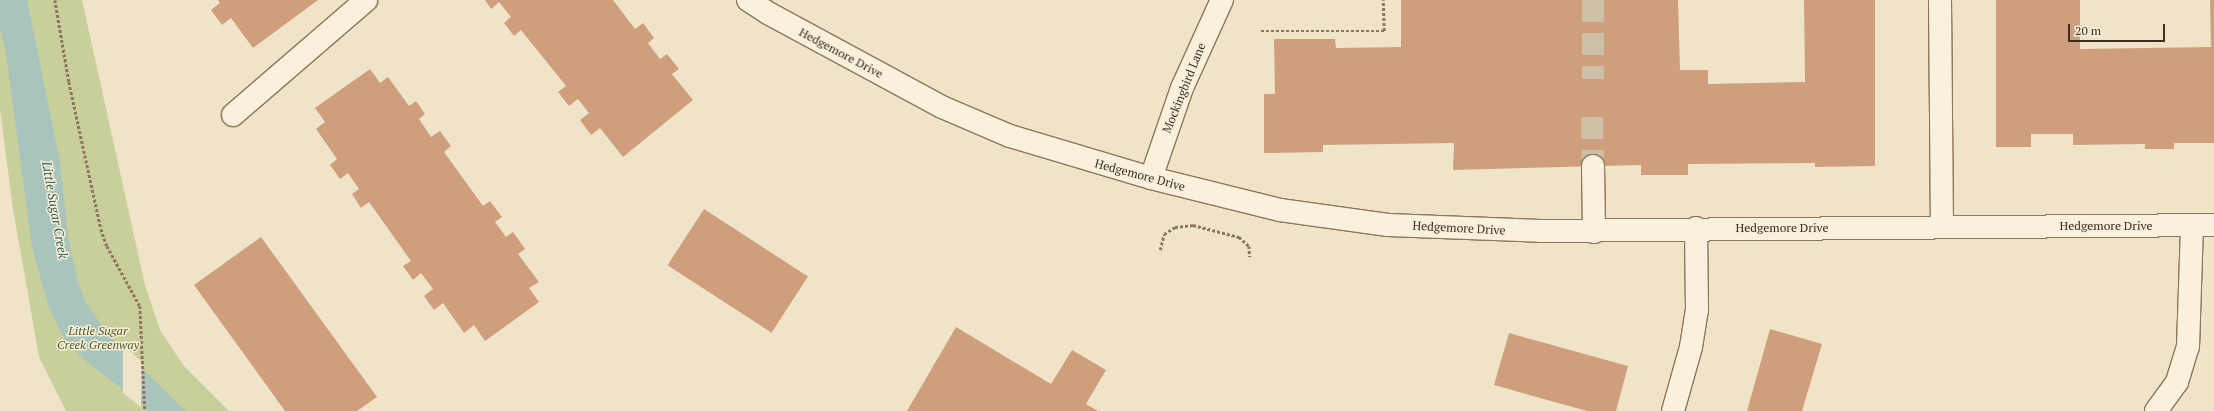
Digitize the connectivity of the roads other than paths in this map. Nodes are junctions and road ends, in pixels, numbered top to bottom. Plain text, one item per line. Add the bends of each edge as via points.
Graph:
1 (366, 0) edge
2 (748, 0) edge
3 (1222, 0) edge
4 (1940, 0) edge
5 (233, 115) dead end
6 (1593, 166) tunnel mouth
7 (1151, 178) junction
8 (2192, 225) junction
9 (2214, 225) edge
10 (1942, 227) junction
11 (1696, 228) junction
12 (1594, 232) junction
13 (1673, 411) edge
14 (2156, 411) edge

1 - 5 street
2 - 7 street, Hedgemore Drive via 942,106 1010,136
3 - 7 street, Mockingbird Lane via 1182,88
4 - 10 street
6 - 12 street
7 - 12 street, Hedgemore Drive via 1280,210 1388,224
8 - 9 street, Hedgemore Drive
8 - 10 street, Hedgemore Drive
8 - 14 street via 2188,347 2177,382
10 - 11 street, Hedgemore Drive
11 - 12 street, Hedgemore Drive
11 - 13 street via 1697,310 1691,347

